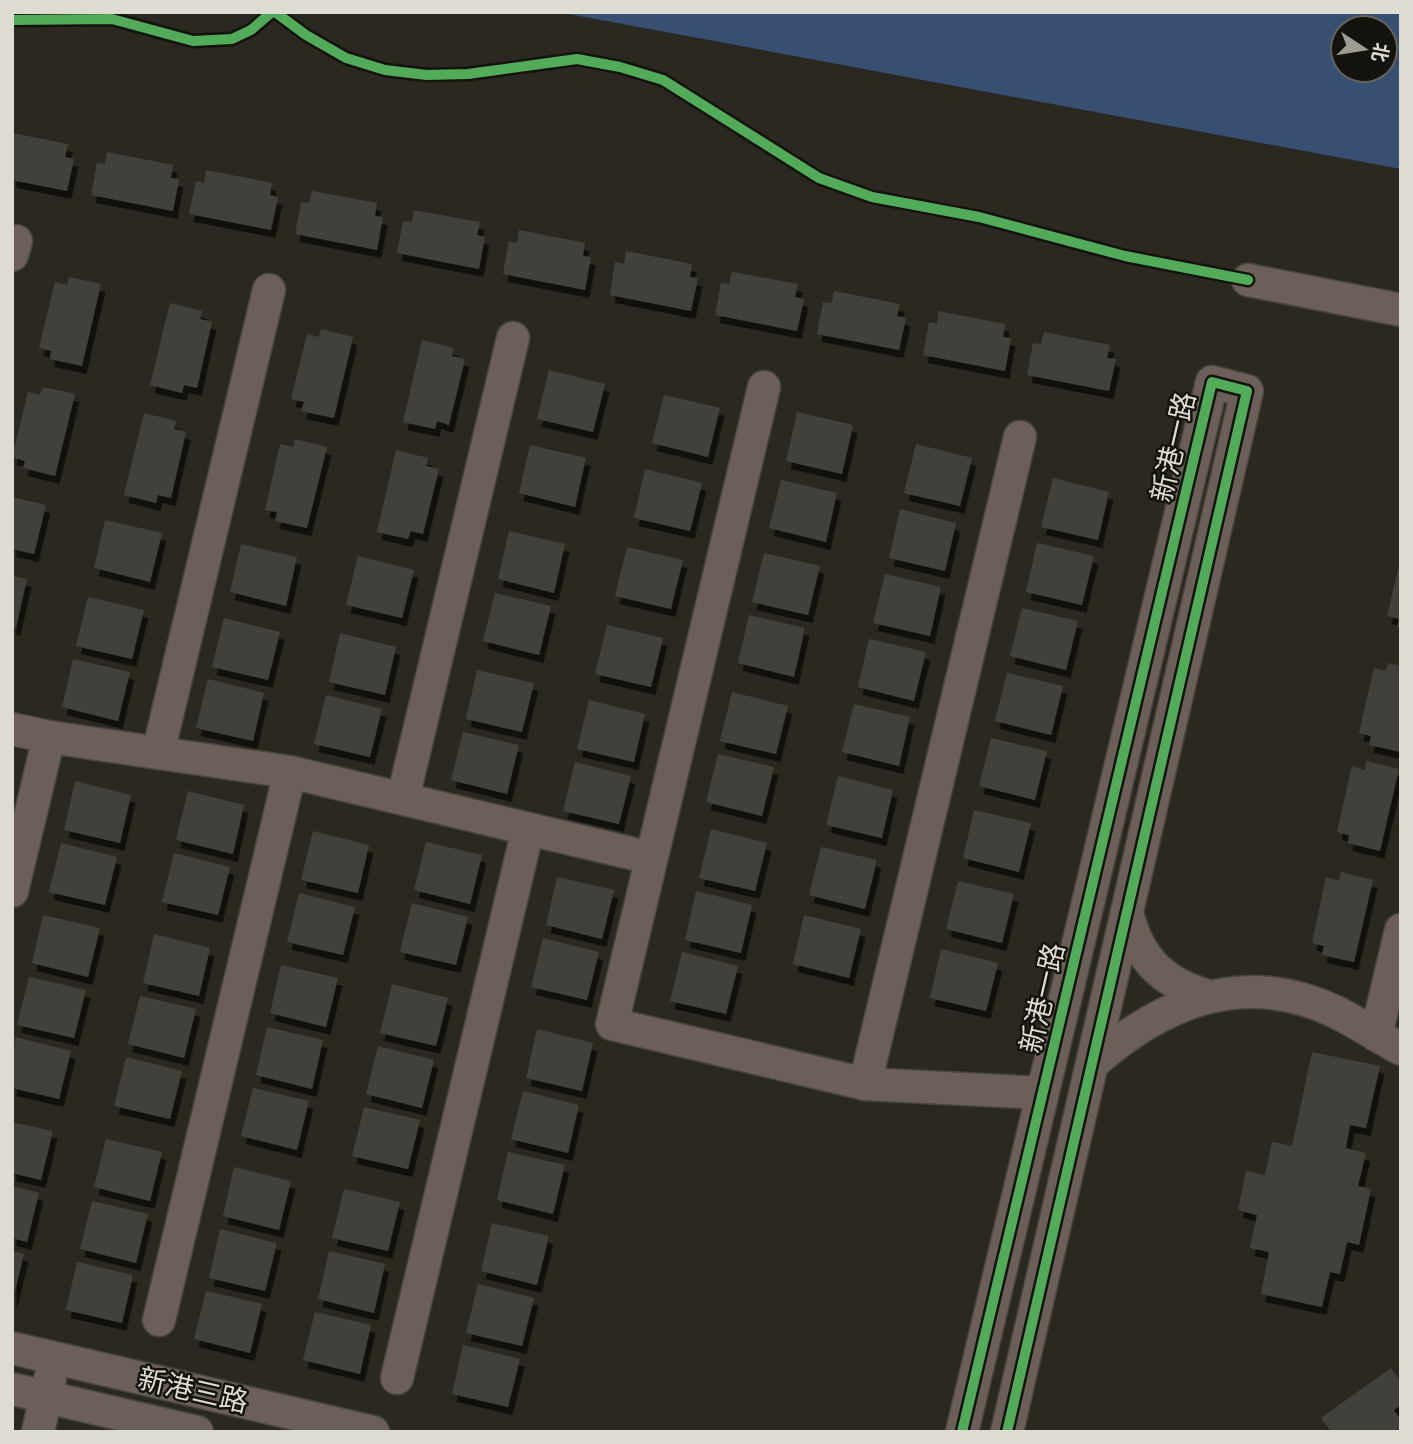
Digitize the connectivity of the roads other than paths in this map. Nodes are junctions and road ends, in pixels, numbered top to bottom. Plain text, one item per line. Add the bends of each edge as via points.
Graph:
1 (1248, 280) dead end
2 (269, 290) dead end
3 (1401, 310) edge
4 (513, 338) dead end
5 (764, 387) dead end
6 (1020, 437) dead end
7 (12, 729) edge
8 (49, 737) junction
9 (158, 753) junction
10 (290, 772) junction
11 (403, 798) junction
12 (528, 829) junction
13 (651, 858) junction
14 (12, 891) edge
15 (1127, 913) junction
16 (1401, 930) edge
17 (1205, 995) junction
18 (1389, 1042) edge
19 (1092, 1063) junction
20 (865, 1084) junction
21 (1042, 1093) junction
22 (159, 1320) dead end
23 (31, 1353) edge
24 (397, 1378) dead end
25 (22, 1396) edge
26 (38, 1432) edge
27 (197, 1432) edge
28 (373, 1432) edge
29 (962, 1432) edge
30 (1007, 1432) edge

1 - 3 street
2 - 9 street
4 - 11 street
5 - 13 street
6 - 20 street
7 - 8 street
8 - 9 street
8 - 14 street
9 - 10 street
10 - 11 street
10 - 22 street
11 - 12 street
12 - 13 street
12 - 24 street
13 - 20 street via 612,1024
15 - 17 street via 1133,936 1161,975
15 - 19 street, 新港一路
15 - 21 street, 新港一路 via 1247,391 1212,383
16 - 18 street
17 - 18 street via 1239,991 1287,996 1334,1011
17 - 19 street via 1133,1030
19 - 30 street, 新港一路
20 - 21 street
21 - 29 street, 新港一路
23 - 25 street
23 - 28 street, 新港三路
25 - 26 street
25 - 27 street, 新港三路

